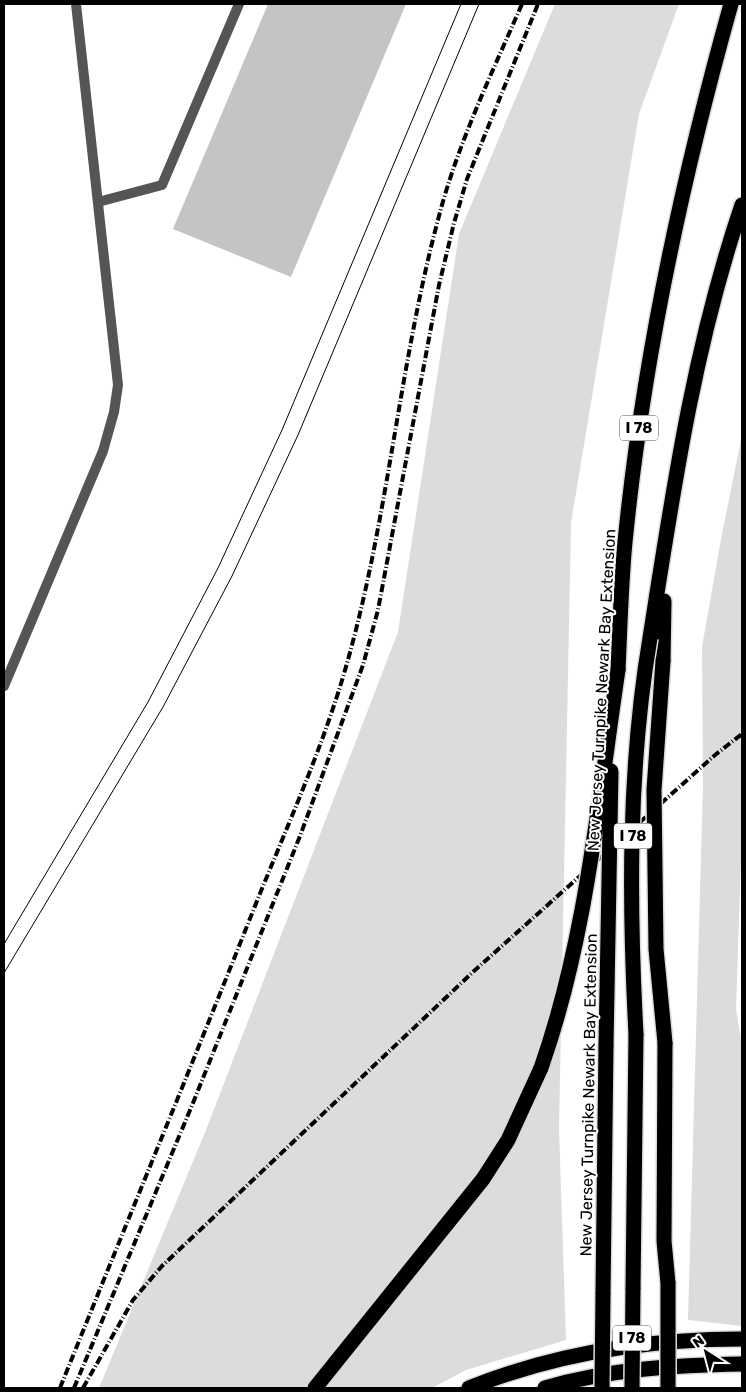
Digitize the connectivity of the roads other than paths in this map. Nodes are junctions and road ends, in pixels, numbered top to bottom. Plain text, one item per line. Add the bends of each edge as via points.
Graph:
1 (76, 4) edge
2 (239, 4) edge
3 (731, 4) edge
4 (98, 202) junction
5 (742, 205) edge
6 (665, 542) junction
7 (618, 670) junction
8 (4, 686) edge
9 (742, 1339) edge
10 (742, 1364) edge
11 (315, 1388) edge
12 (469, 1388) edge
13 (545, 1388) edge
14 (602, 1388) edge
15 (632, 1388) edge
16 (668, 1388) edge

1 - 4 street
2 - 4 street via 162,185
3 - 7 highway, New Jersey Turnpike Newark Bay Extension / I 78 via 688,174 642,406 625,543
4 - 8 street via 118,385 114,412 103,451
5 - 6 highway, I 78 via 699,354
6 - 15 highway, I 78, bridge via 640,702 634,805 631,937 636,1034
6 - 16 highway, bridge via 663,661 654,790 656,949 665,1043 664,1241 668,1283
7 - 11 highway, bridge via 582,916 563,1001 541,1068 515,1127 483,1180
7 - 14 highway, New Jersey Turnpike Newark Bay Extension / I 78, bridge via 609,834
9 - 12 highway via 686,1340 613,1348 522,1370
10 - 13 highway via 663,1367 597,1376

